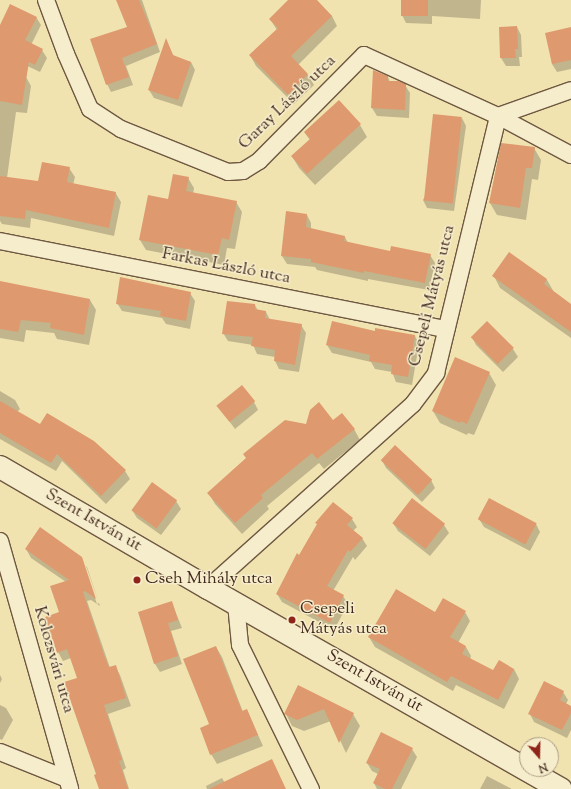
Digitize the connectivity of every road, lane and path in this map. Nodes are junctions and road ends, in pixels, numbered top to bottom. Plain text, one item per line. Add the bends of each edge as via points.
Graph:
1 (46, 0) edge
2 (571, 90) edge
3 (498, 116) junction
4 (571, 155) edge
5 (0, 241) edge
6 (446, 329) junction
7 (1, 470) edge
8 (0, 541) edge
9 (208, 588) junction
10 (236, 604) junction
11 (0, 752) edge
12 (69, 784) edge
13 (311, 789) edge
14 (561, 789) edge

1 - 3 street, Garay László utca via 90,109 121,129 228,172 243,171 259,161 364,55
2 - 3 street
3 - 4 street, Garay László utca
3 - 6 street, Csepeli Mátyás utca
5 - 6 street, Farkas László utca
6 - 9 street, Csepeli Mátyás utca via 436,373 413,404
7 - 9 street, Szent István út
8 - 12 street, Kolozsvári utca
9 - 10 street, Szent István út
10 - 13 street via 240,645
10 - 14 street, Szent István út
11 - 12 street

